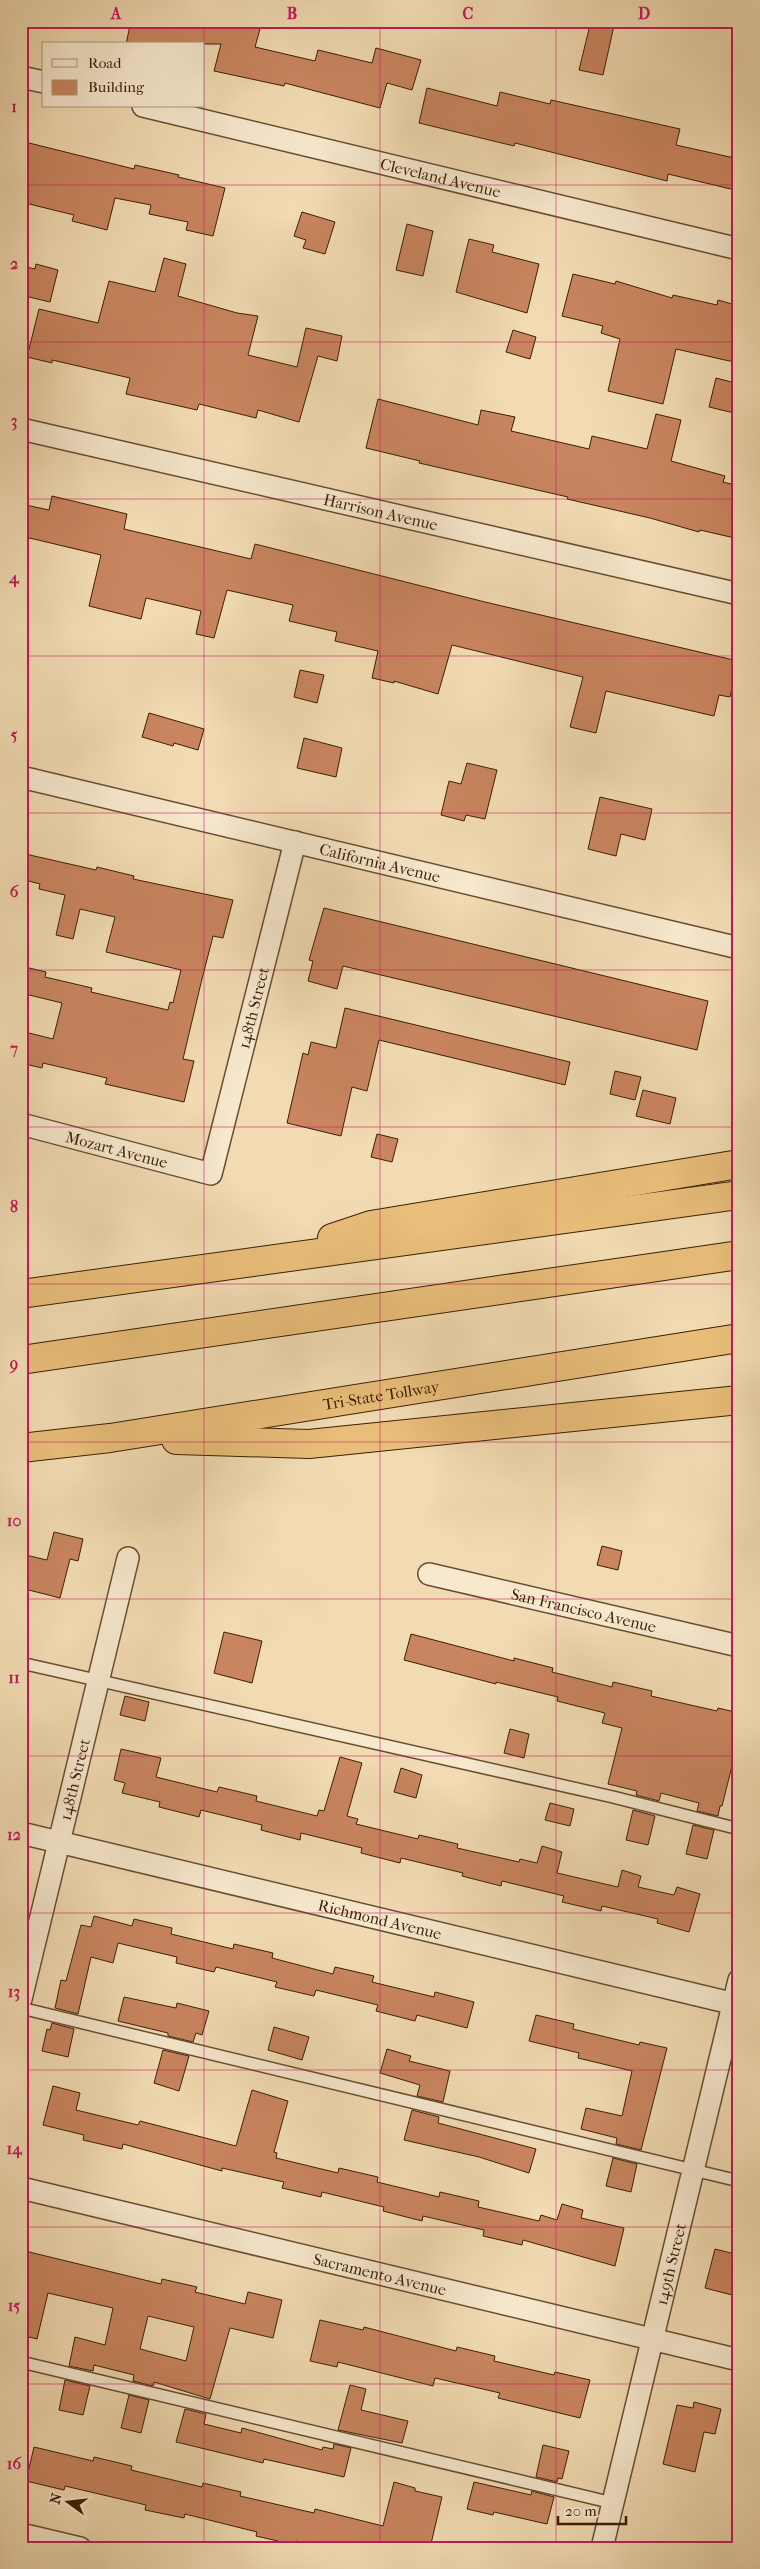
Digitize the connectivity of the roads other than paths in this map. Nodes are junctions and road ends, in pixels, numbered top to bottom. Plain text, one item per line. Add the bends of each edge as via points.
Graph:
1 (21, 77) edge
2 (42, 82) edge
3 (151, 108) edge
4 (739, 249) edge
5 (21, 429) edge
6 (739, 594) edge
7 (21, 777) edge
8 (295, 842) junction
9 (739, 948) edge
10 (21, 1124) edge
11 (739, 1164) edge
12 (211, 1174) joint
13 (739, 1195) edge
14 (739, 1256) edge
15 (272, 1258) junction
16 (21, 1294) edge
17 (739, 1338) edge
18 (21, 1360) edge
19 (739, 1400) edge
20 (110, 1438) junction
21 (21, 1448) edge
22 (128, 1558) dead end
23 (429, 1574) dead end
24 (739, 1646) edge
25 (21, 1663) edge
26 (99, 1681) junction
27 (739, 1829) edge
28 (21, 1833) edge
29 (59, 1842) junction
30 (739, 1980) edge
31 (21, 1999) edge
32 (736, 2005) edge
33 (21, 2008) edge
34 (693, 2170) junction
35 (739, 2181) edge
36 (21, 2188) edge
37 (652, 2339) junction
38 (739, 2360) edge
39 (21, 2362) edge
40 (613, 2502) junction
41 (21, 2534) edge
42 (80, 2548) edge
43 (602, 2548) edge

1 - 2 street
3 - 4 street, Cleveland Avenue
5 - 6 street, Harrison Avenue
7 - 8 street, California Avenue
8 - 9 street, California Avenue
8 - 12 street, 148th Street
10 - 12 street, Mozart Avenue
11 - 15 highway via 371,1225
13 - 15 highway
14 - 18 highway
15 - 16 highway
17 - 20 highway, Tri-State Tollway
19 - 20 highway via 309,1444
20 - 21 highway, Tri-State Tollway
22 - 26 street, 148th Street
23 - 24 street, San Francisco Avenue
25 - 26 lane
26 - 27 lane via 604,1795
26 - 29 street, 148th Street
28 - 29 street, Richmond Avenue
29 - 31 street, 148th Street
29 - 32 street, Richmond Avenue
30 - 32 street, 149th Street
32 - 34 street, 149th Street
33 - 34 lane
34 - 35 lane
34 - 37 street, 149th Street
36 - 37 street, Sacramento Avenue
37 - 38 street, Sacramento Avenue
37 - 40 street, 149th Street
39 - 40 lane
40 - 43 street, 149th Street
41 - 42 street

